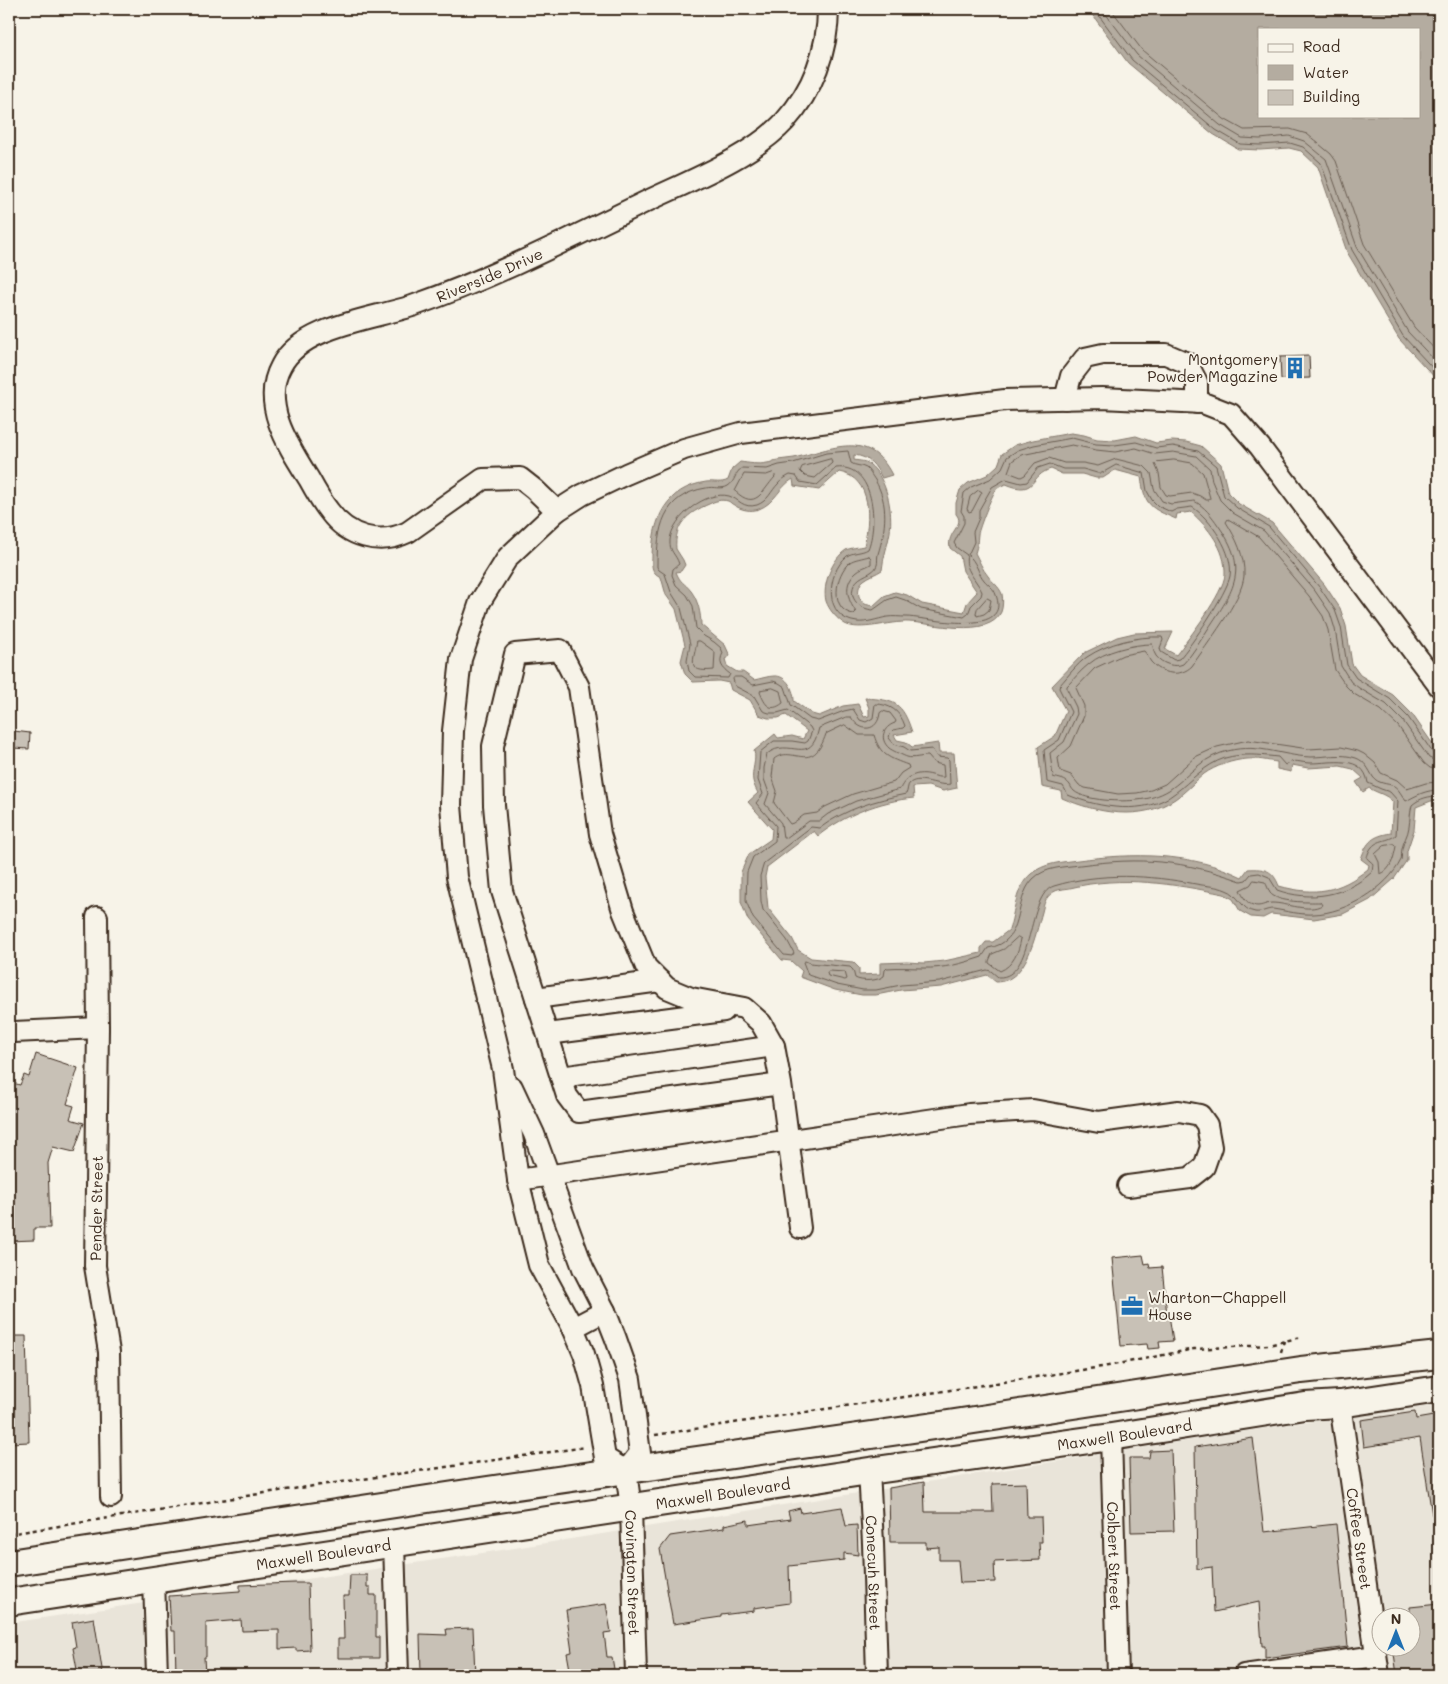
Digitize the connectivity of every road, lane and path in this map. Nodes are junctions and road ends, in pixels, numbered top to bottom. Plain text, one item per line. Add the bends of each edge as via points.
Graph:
1 (828, 9) edge
2 (1065, 399) junction
3 (1197, 403) junction
4 (556, 511) junction
5 (1439, 686) edge
6 (97, 917) dead end
7 (660, 980) junction
8 (536, 998) junction
9 (744, 1008) junction
10 (98, 1028) junction
11 (11, 1034) edge
12 (548, 1034) junction
13 (774, 1046) junction
14 (504, 1069) junction
15 (561, 1076) junction
16 (781, 1084) junction
17 (788, 1140) junction
18 (549, 1174) junction
19 (518, 1180) junction
20 (1128, 1186) dead end
21 (800, 1228) dead end
22 (605, 1310) junction
23 (573, 1328) junction
24 (1439, 1355) edge
25 (1439, 1389) edge
26 (1340, 1404) junction
27 (1111, 1437) junction
28 (626, 1471) junction
29 (869, 1471) junction
30 (111, 1497) dead end
31 (630, 1508) junction
32 (229, 1530) junction
33 (394, 1544) junction
34 (9, 1563) edge
35 (154, 1579) junction
36 (9, 1602) edge
37 (1378, 1666) edge
38 (157, 1675) edge
39 (398, 1675) edge
40 (636, 1675) edge
41 (877, 1675) edge
42 (1118, 1675) edge
43 (1244, 1675) edge

1 - 4 street, Riverside Drive via 821,59 805,94 784,122 740,155 492,275 412,306 327,330 301,344 281,365 274,387 279,423 328,511 349,530 376,539 397,537 483,479 520,478
2 - 3 street
2 - 3 street via 1071,376 1085,358 1103,354 1166,354 1187,363 1197,382
2 - 4 street via 1005,400 741,434 684,449 582,495
3 - 5 street via 1231,414 1260,447
4 - 14 street via 508,557 480,602 461,659 453,731 450,805 457,877
6 - 10 street, Pender Street
7 - 8 street
7 - 8 street via 646,967 623,911 600,834 579,687 560,650 514,654 493,746 494,805 502,891
7 - 9 street via 667,988 691,998
8 - 12 street
9 - 12 street
9 - 13 street via 761,1023
10 - 11 street
10 - 30 street, Pender Street via 95,1266 109,1352
12 - 15 street
13 - 15 street
13 - 16 street
14 - 18 street
14 - 19 street
15 - 16 street via 567,1096 579,1112
16 - 17 street
17 - 18 street
17 - 20 street via 969,1114 1033,1110 1099,1122 1179,1111 1200,1114 1207,1125 1211,1147 1204,1167 1190,1178
17 - 21 street
18 - 19 street
18 - 22 street via 583,1268
19 - 23 street via 540,1264
22 - 23 street
22 - 28 street via 630,1379 640,1453
23 - 28 street via 594,1386 605,1458
24 - 28 main road via 1302,1370
25 - 26 main road, Maxwell Boulevard
26 - 27 main road, Maxwell Boulevard via 1305,1406
26 - 37 street, Coffee Street
27 - 29 main road, Maxwell Boulevard
27 - 42 street, Colbert Street
28 - 31 street, Covington Street
28 - 32 main road
29 - 31 main road, Maxwell Boulevard
29 - 41 street, Conecuh Street
31 - 33 main road, Maxwell Boulevard
31 - 40 street, Covington Street
32 - 34 main road
32 - 35 main road via 186,1551 166,1553 154,1560
33 - 35 main road, Maxwell Boulevard
33 - 39 street
35 - 36 main road, Maxwell Boulevard
35 - 38 street
37 - 43 street

